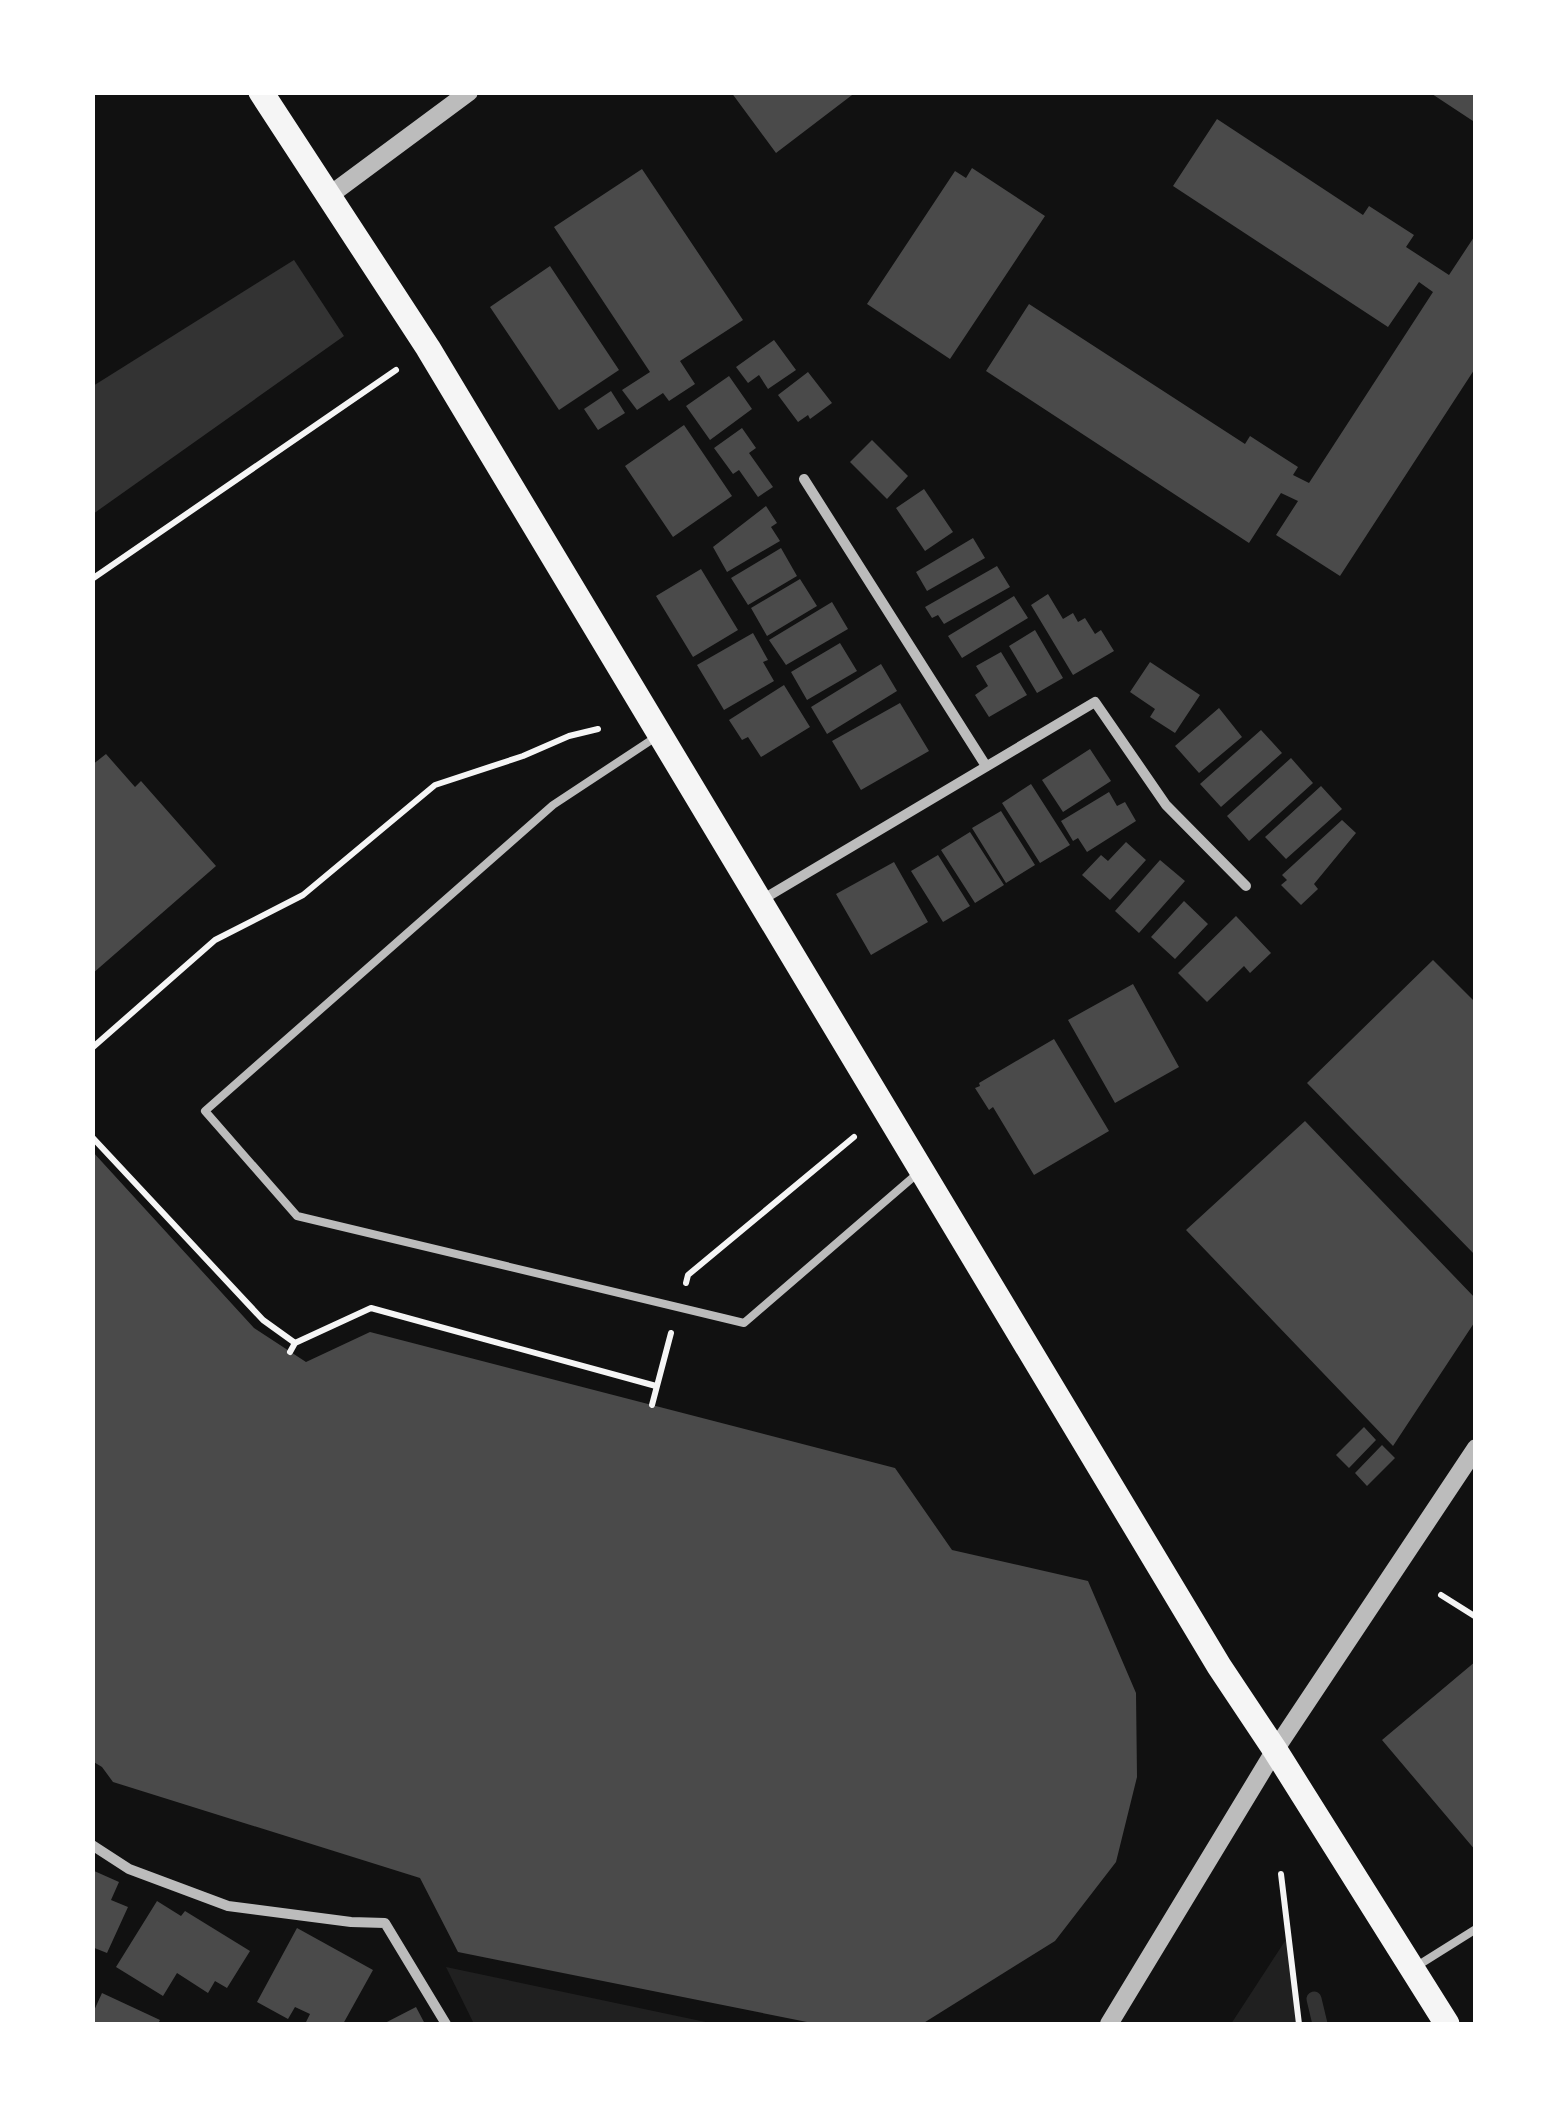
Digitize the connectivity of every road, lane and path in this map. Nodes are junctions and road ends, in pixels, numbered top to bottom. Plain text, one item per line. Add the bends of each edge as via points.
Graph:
1 (261, 92) edge
2 (469, 92) edge
3 (330, 195) junction
4 (396, 370) dead end
5 (804, 480) dead end
6 (92, 579) edge
7 (598, 729) dead end
8 (660, 734) junction
9 (986, 766) junction
10 (1246, 886) dead end
11 (760, 902) junction
12 (92, 1048) edge
13 (92, 1137) edge
14 (854, 1138) dead end
15 (922, 1170) junction
16 (679, 1307) junction
17 (295, 1344) junction
18 (290, 1352) dead end
19 (656, 1386) junction
20 (652, 1405) dead end
21 (1476, 1448) edge
22 (1441, 1594) dead end
23 (1476, 1616) edge
24 (1275, 1750) junction
25 (92, 1845) edge
26 (1281, 1874) dead end
27 (1476, 1929) edge
28 (1414, 1969) junction
29 (446, 2024) edge
30 (1109, 2024) edge
31 (1299, 2024) edge
32 (1447, 2024) edge

1 - 3 main road
2 - 3 street
3 - 8 main road
4 - 6 path
5 - 9 street
7 - 12 path via 435,785 303,894 216,940
8 - 11 main road
8 - 16 lane via 552,805 205,1111 296,1216
9 - 10 street via 1094,702 1166,805
9 - 11 street
11 - 15 main road
13 - 17 path via 263,1320
14 - 16 path via 688,1275
15 - 16 lane via 744,1323
15 - 24 main road
16 - 19 path
17 - 18 path
17 - 19 path via 371,1308
19 - 20 path
21 - 24 street
22 - 23 path
24 - 28 main road
24 - 30 street
25 - 29 street via 130,1868 228,1906 385,1923
26 - 31 path
27 - 28 lane
28 - 32 main road

